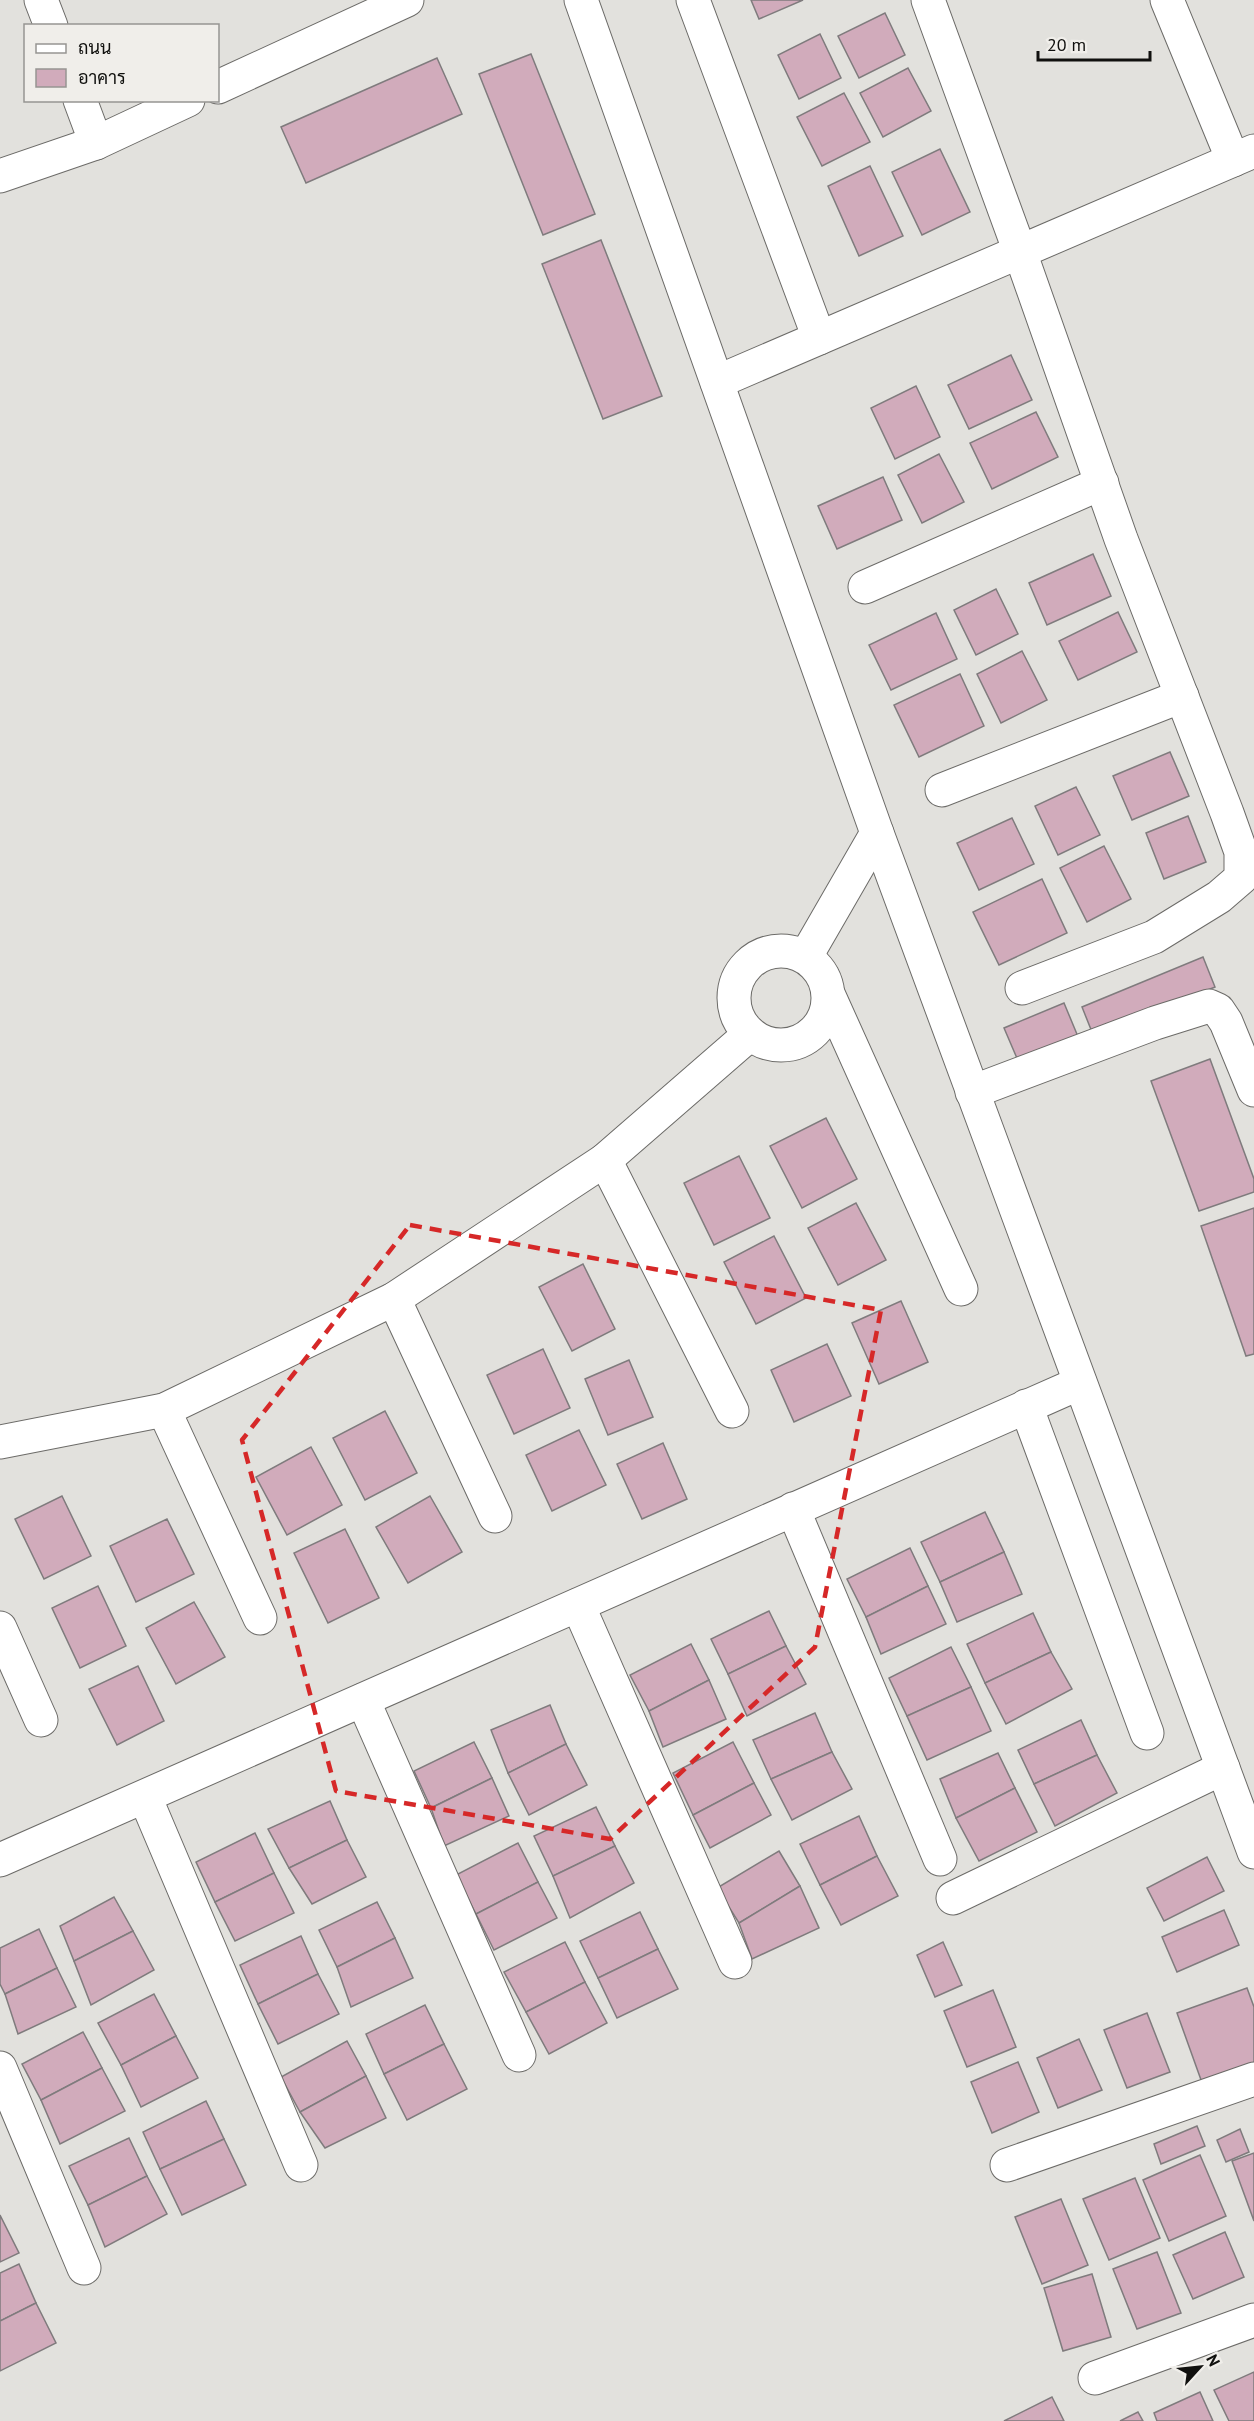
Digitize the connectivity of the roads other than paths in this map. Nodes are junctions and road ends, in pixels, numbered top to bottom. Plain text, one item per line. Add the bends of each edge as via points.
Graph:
1 (41, 0) edge
2 (407, 0) edge
3 (581, 0) edge
4 (693, 0) edge
5 (928, 0) edge
6 (1167, 0) edge
7 (50, 24) edge
8 (219, 87) edge
9 (81, 102) edge
10 (184, 102) edge
11 (96, 143) junction
12 (1244, 155) edge
13 (0, 177) edge
14 (1020, 252) junction
15 (819, 338) junction
16 (717, 382) junction
17 (1102, 483) junction
18 (865, 587) dead end
19 (1182, 696) junction
20 (942, 790) dead end
21 (877, 833) junction
22 (806, 956) junction
23 (1022, 988) dead end
24 (829, 996) junction
25 (750, 1034) junction
26 (1254, 1090) edge
27 (972, 1092) junction
28 (605, 1160) junction
29 (961, 1288) dead end
30 (394, 1299) junction
31 (1080, 1383) junction
32 (1026, 1407) junction
33 (164, 1410) junction
34 (732, 1411) dead end
35 (0, 1442) edge
36 (793, 1509) junction
37 (495, 1516) dead end
38 (578, 1605) junction
39 (260, 1618) dead end
40 (0, 1628) edge
41 (363, 1700) junction
42 (41, 1720) dead end
43 (1147, 1733) dead end
44 (1223, 1768) junction
45 (145, 1797) junction
46 (1254, 1852) edge
47 (940, 1859) dead end
48 (0, 1860) edge
49 (953, 1898) dead end
50 (735, 1962) dead end
51 (519, 2055) dead end
52 (0, 2068) edge
53 (1254, 2079) edge
54 (301, 2165) dead end
55 (1007, 2165) dead end
56 (84, 2268) dead end
57 (1254, 2320) edge
58 (1095, 2378) dead end

1 - 7 street
2 - 8 street
3 - 16 street
4 - 15 street
5 - 14 street
6 - 12 street
9 - 11 street
10 - 11 street
11 - 13 street
12 - 14 street
14 - 15 street
14 - 17 street
15 - 16 street
16 - 21 street
17 - 18 street
17 - 19 street
19 - 20 street
19 - 23 street via 1240,852 1241,878 1219,897 1154,937
21 - 22 street
21 - 27 street
22 - 24 street via 826,980
22 - 25 street via 775,950 747,963 734,991 734,1006
24 - 25 street via 820,1026 809,1037 779,1046
24 - 29 street
25 - 28 street
26 - 27 street via 1226,1022 1218,1010 1209,1006
27 - 31 street
28 - 30 street
28 - 34 street
30 - 33 street
30 - 37 street
31 - 32 street
31 - 44 street
32 - 36 street
32 - 43 street
33 - 35 street
33 - 39 street
36 - 38 street
36 - 47 street
38 - 41 street
38 - 50 street
40 - 42 street
41 - 45 street
41 - 51 street
44 - 46 street
44 - 49 street
45 - 48 street
45 - 54 street
52 - 56 street
53 - 55 street
57 - 58 street

